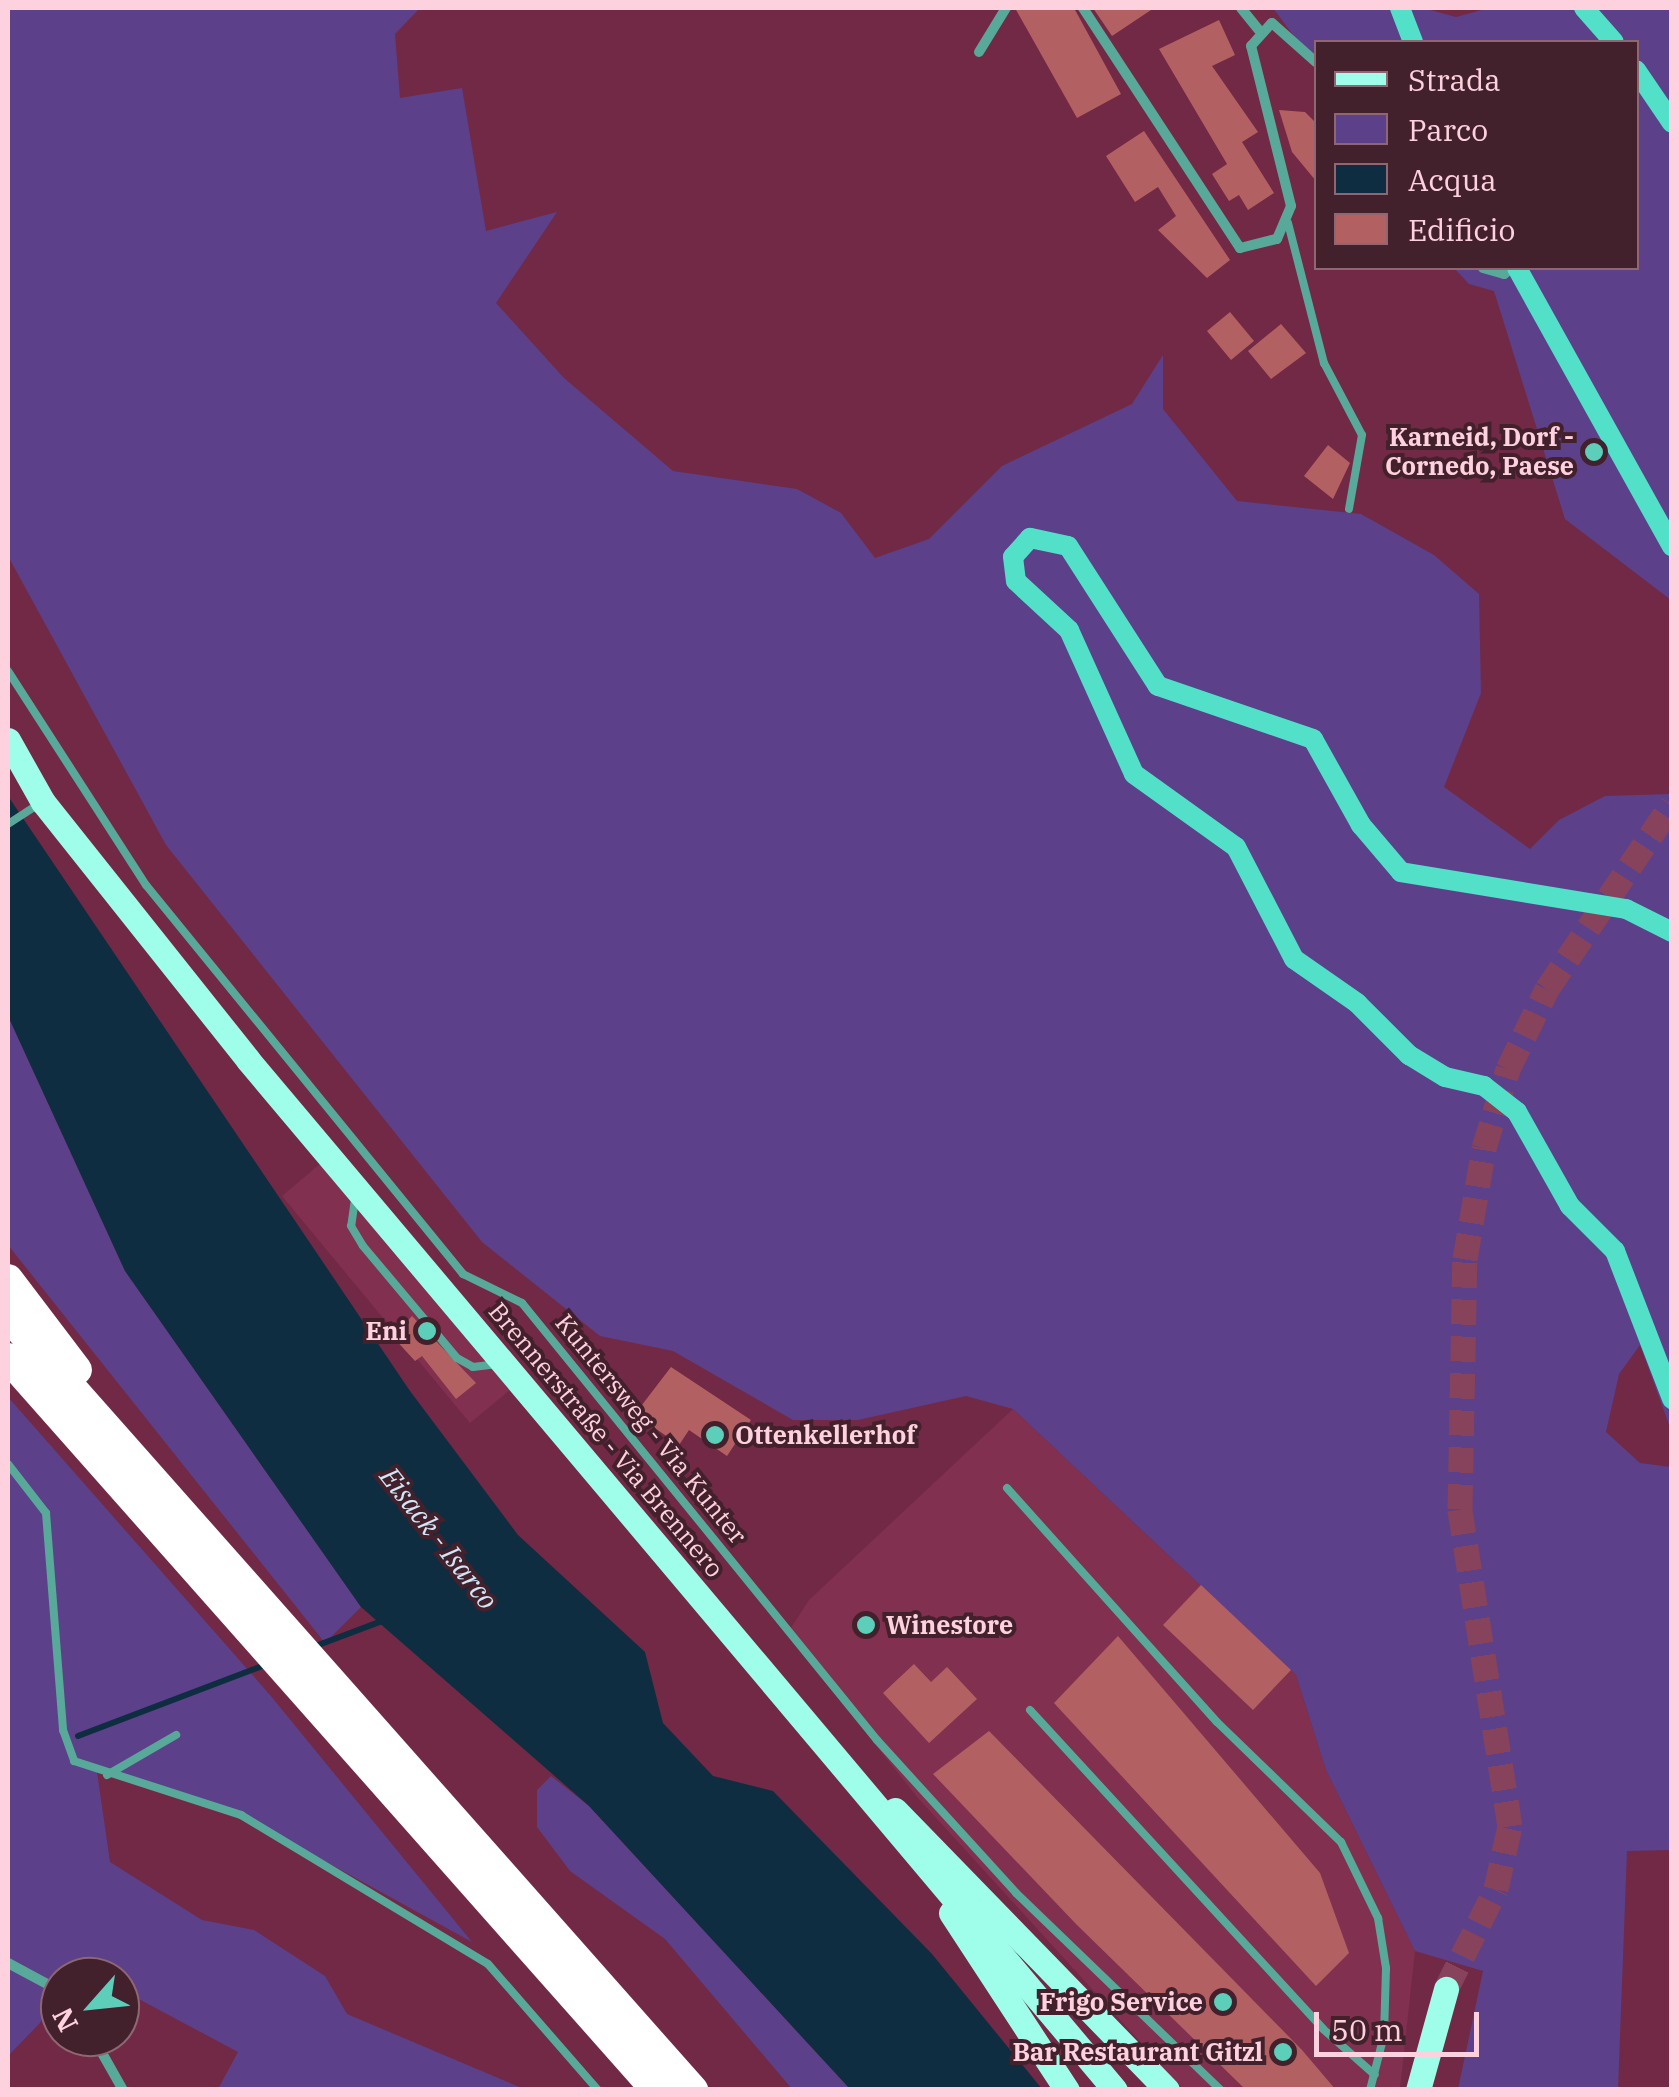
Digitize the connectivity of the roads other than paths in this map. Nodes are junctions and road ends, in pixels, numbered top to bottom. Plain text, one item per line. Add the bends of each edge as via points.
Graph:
1 (1006, 8) edge
2 (1083, 8) edge
3 (1241, 8) edge
4 (1400, 8) edge
5 (1584, 8) edge
6 (1259, 30) junction
7 (1413, 40) edge
8 (1612, 40) edge
9 (978, 52) dead end
10 (1314, 60) edge
11 (1639, 74) edge
12 (1672, 123) edge
13 (1288, 223) junction
14 (1516, 270) edge
15 (1348, 509) dead end
16 (1672, 547) edge
17 (8, 671) edge
18 (8, 740) edge
19 (36, 806) junction
20 (8, 824) edge
21 (1672, 932) edge
22 (8, 1279) edge
23 (8, 1316) edge
24 (8, 1358) edge
25 (1672, 1399) edge
26 (115, 1438) junction
27 (8, 1464) edge
28 (1006, 1488) dead end
29 (1030, 1710) dead end
30 (808, 1728) junction
31 (176, 1735) dead end
32 (107, 1774) junction
33 (930, 1873) junction
34 (8, 1964) edge
35 (40, 1981) edge
36 (1446, 1989) tunnel mouth
37 (104, 2057) edge
38 (1375, 2074) junction
39 (123, 2090) edge
40 (598, 2090) edge
41 (656, 2090) edge
42 (694, 2090) edge
43 (1067, 2090) edge
44 (1115, 2090) edge
45 (1166, 2090) edge
46 (1222, 2090) edge
47 (1370, 2090) edge
48 (1418, 2090) edge

1 - 9 street
2 - 13 street via 1223,231 1240,248 1261,248
3 - 6 street
4 - 7 street
5 - 8 street
6 - 10 street via 1284,28
6 - 13 street via 1252,65 1291,206
11 - 12 street
13 - 15 lane via 1324,363 1362,436
14 - 16 street
17 - 46 lane, Kuntersweg - Via Kunter via 146,884 463,1274 522,1304 1016,1894
18 - 19 main road, Brennerstraße - Via Brennero
19 - 20 lane
19 - 30 main road, Brennerstraße - Via Brennero
21 - 25 street via 1626,910 1401,872 1361,825 1313,740 1158,686 1068,546 1030,538 1013,557 1023,590 1069,630 1134,774 1236,846 1294,959 1357,1004 1409,1056 1444,1077 1484,1086 1518,1112 1570,1206 1624,1268
22 - 26 highway via 75,1367
23 - 26 highway
24 - 41 highway
26 - 42 highway
27 - 32 lane via 46,1512 63,1730 74,1761
28 - 38 lane via 1217,1722 1341,1842 1378,1918 1386,1968
29 - 38 lane via 1323,2029
30 - 33 main road
30 - 45 main road via 945,1857
31 - 32 lane
32 - 40 lane via 241,1815 488,1964
33 - 43 main road via 968,1946
33 - 44 main road
34 - 35 street
36 - 48 main road
37 - 39 street
38 - 47 lane

